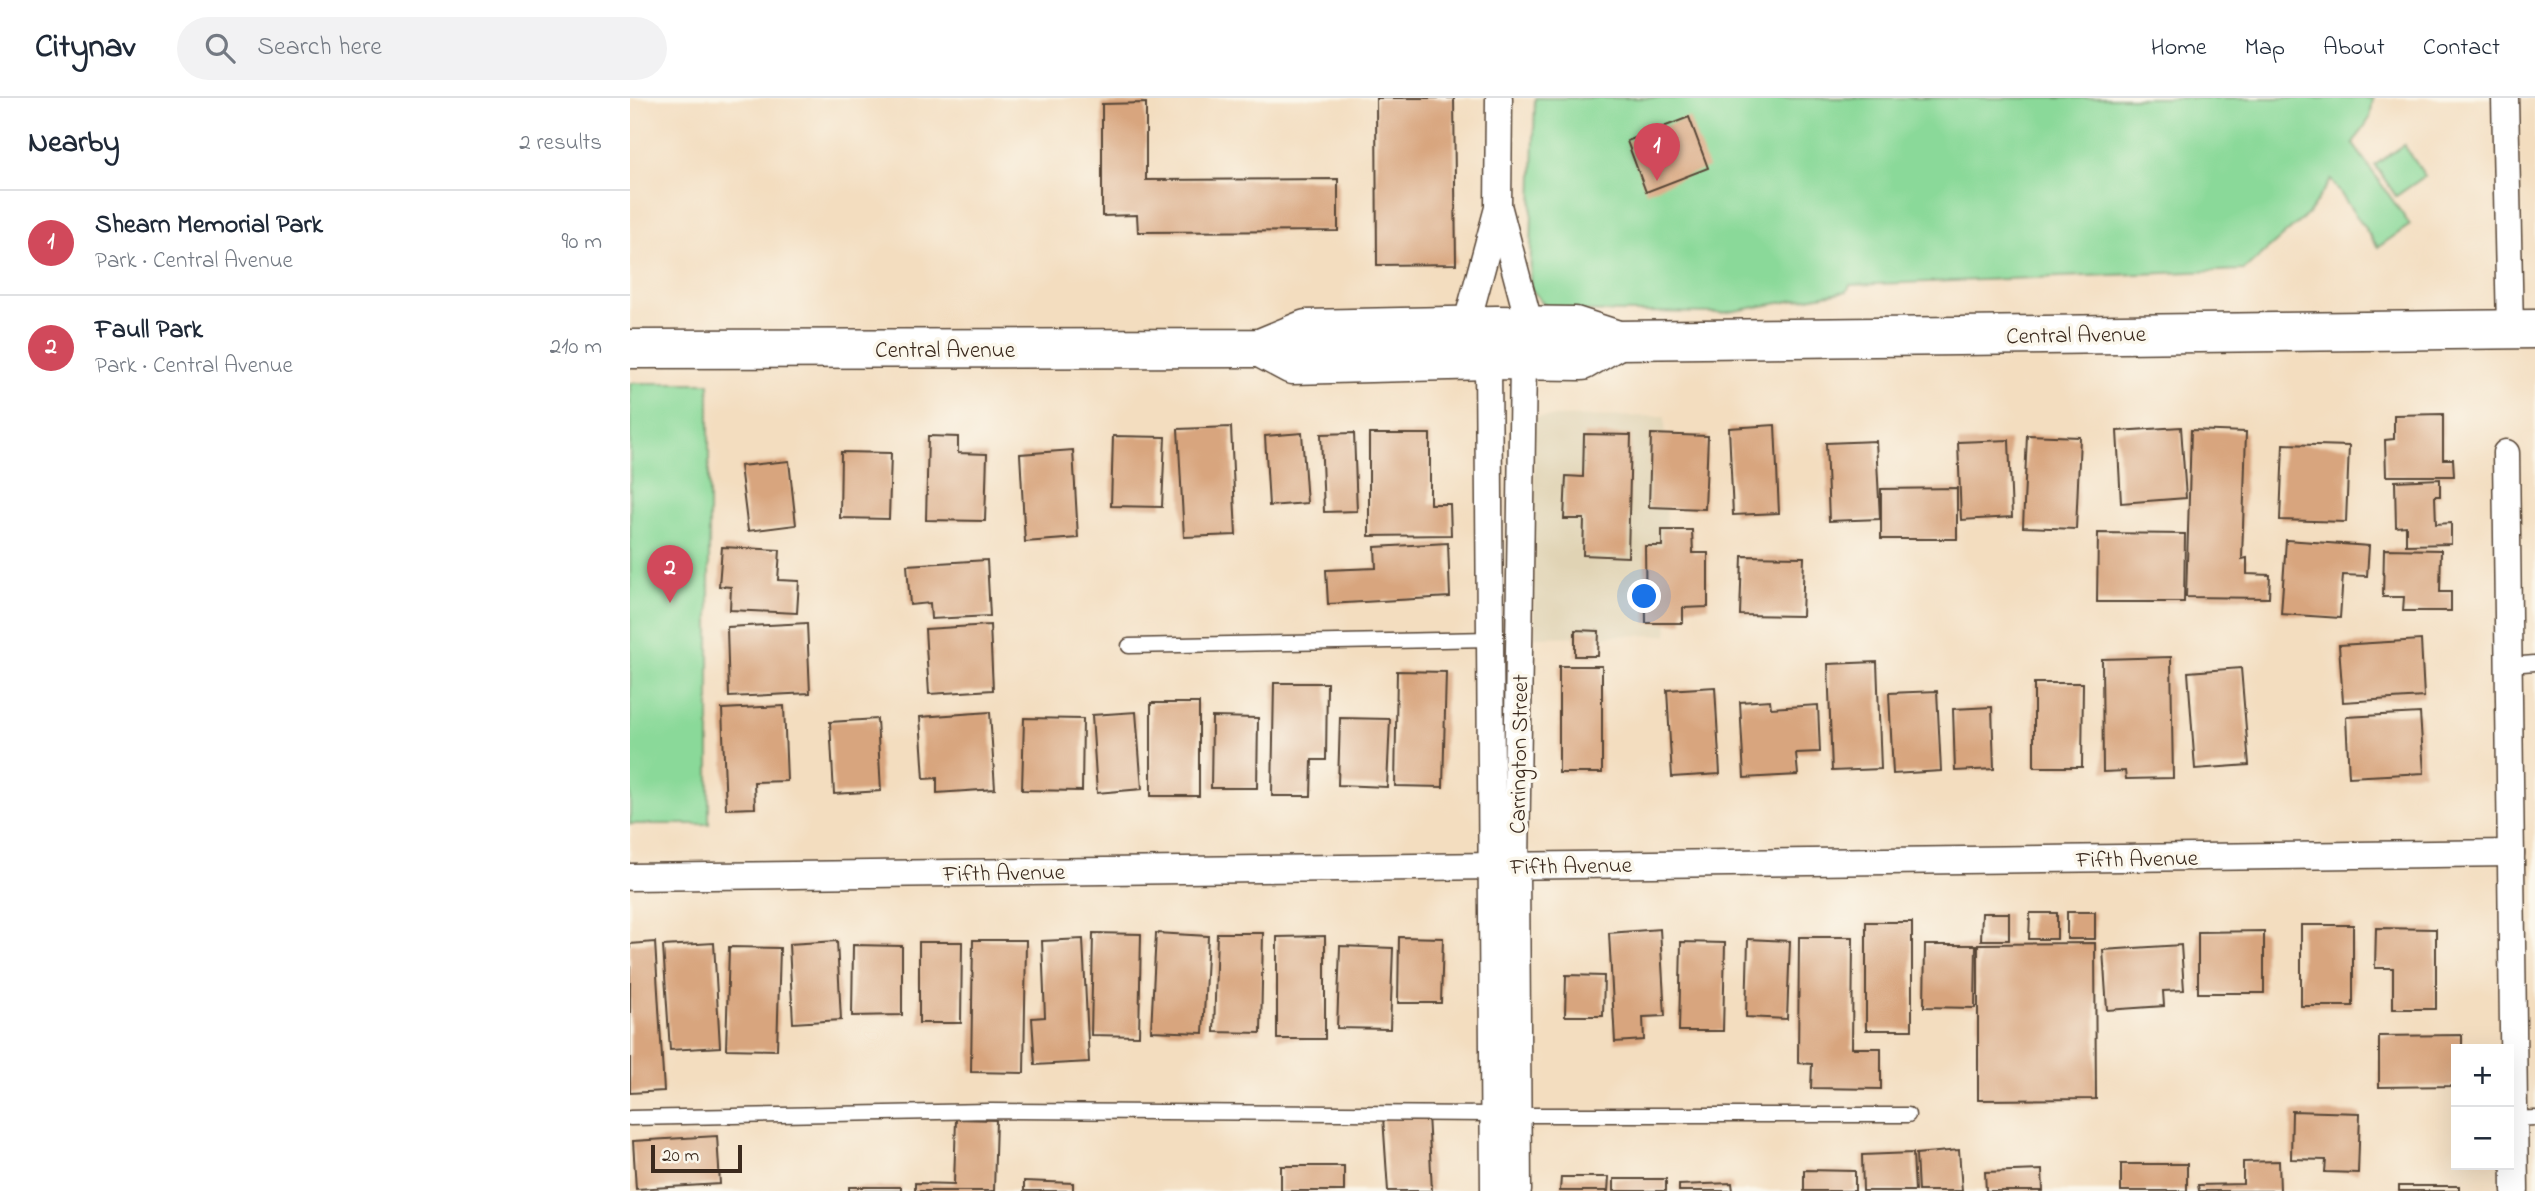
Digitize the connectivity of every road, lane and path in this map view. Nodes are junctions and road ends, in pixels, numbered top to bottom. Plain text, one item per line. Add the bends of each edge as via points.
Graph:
1 (1499, 98) edge
2 (2505, 98) edge
3 (1498, 208) junction
4 (1466, 326) junction
5 (2523, 329) edge
6 (1260, 348) junction
7 (630, 349) edge
8 (1514, 349) junction
9 (2506, 453) dead end
10 (1491, 639) junction
11 (1129, 646) dead end
12 (2522, 664) edge
13 (2511, 853) junction
14 (1504, 866) junction
15 (630, 877) edge
16 (1507, 1114) junction
17 (1908, 1115) dead end
18 (630, 1118) edge
19 (2524, 1119) edge
20 (1494, 1191) edge
21 (1518, 1191) edge
22 (2515, 1191) edge

1 - 3 street, Carrington Street
2 - 5 street
3 - 4 street, Carrington Street
3 - 8 street, Carrington Street
4 - 6 main road, Central Avenue via 1306,329
4 - 8 main road, Central Avenue
5 - 8 main road, Central Avenue via 1618,340 1582,361
6 - 7 main road, Central Avenue
6 - 8 main road, Central Avenue via 1292,365
8 - 10 street, Carrington Street
8 - 14 street, Carrington Street
9 - 12 street
10 - 11 lane
10 - 14 street, Carrington Street
12 - 13 street
13 - 14 street, Fifth Avenue
13 - 19 street
14 - 15 street, Fifth Avenue
14 - 16 street, Carrington Street
16 - 17 lane
16 - 18 lane via 989,1111
16 - 20 street, Carrington Street
16 - 21 street, Carrington Street
19 - 22 street

